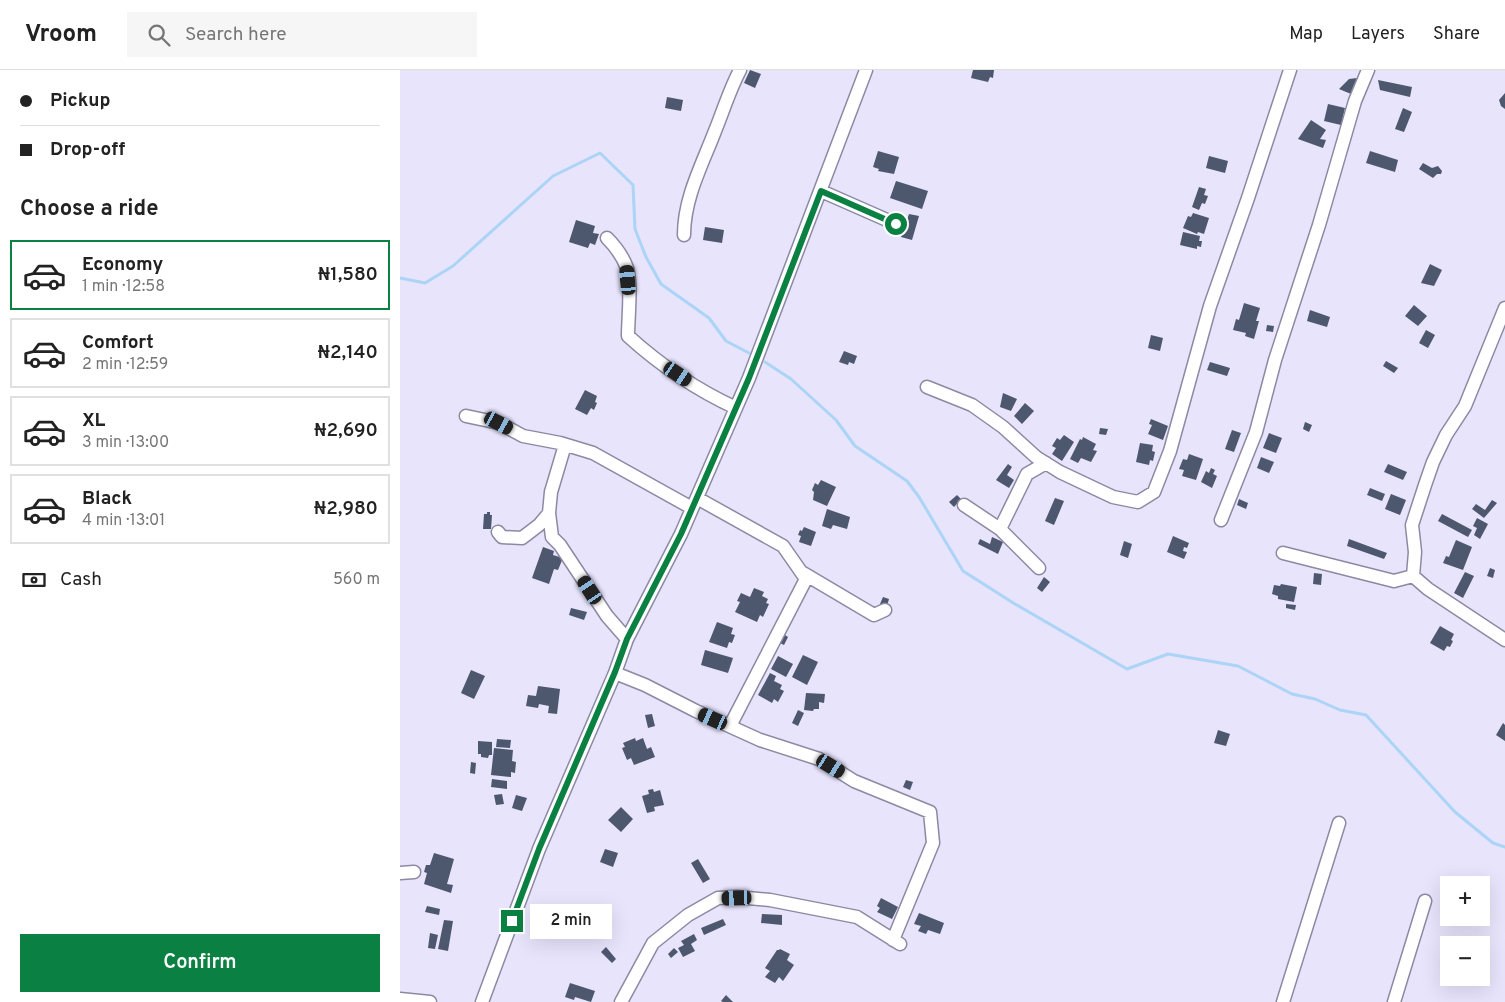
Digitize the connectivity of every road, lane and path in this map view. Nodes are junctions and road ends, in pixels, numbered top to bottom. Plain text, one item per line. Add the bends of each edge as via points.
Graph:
1 (740, 70) edge
2 (866, 70) edge
3 (1290, 70) edge
4 (1368, 70) edge
5 (821, 191) junction
6 (896, 224) dead end
7 (684, 235) dead end
8 (607, 238) dead end
9 (1505, 308) edge
10 (927, 387) dead end
11 (736, 408) junction
12 (466, 416) dead end
13 (565, 444) junction
14 (1046, 463) junction
15 (694, 503) junction
16 (964, 505) dead end
17 (550, 512) junction
18 (1221, 520) dead end
19 (1000, 530) junction
20 (498, 532) dead end
21 (1283, 553) dead end
22 (1039, 568) dead end
23 (803, 574) junction
24 (1413, 576) junction
25 (885, 610) dead end
26 (1504, 636) edge
27 (627, 639) junction
28 (615, 672) junction
29 (730, 726) junction
30 (1339, 823) dead end
31 (414, 872) dead end
32 (400, 873) edge
33 (1426, 901) dead end
34 (400, 999) edge
35 (430, 1002) edge
36 (482, 1002) edge
37 (621, 1002) edge
38 (1283, 1002) edge
39 (1394, 1002) edge

1 - 7 street via 729,90 691,189
2 - 5 street
3 - 14 street via 1210,306 1170,452 1154,492 1138,502 1113,497
4 - 18 street via 1355,101 1256,432
5 - 6 street
5 - 11 street
8 - 11 street via 627,268 628,336 708,395
9 - 24 street via 1465,406 1446,435 1425,485 1412,525
10 - 14 street via 972,405
11 - 15 street
12 - 13 street via 499,423 522,436
13 - 15 street via 593,454
13 - 17 street via 550,492
14 - 19 street via 1027,474
15 - 23 street via 783,546
15 - 27 street
16 - 19 street
17 - 20 street via 522,538 502,537
17 - 27 street via 552,537
19 - 22 street
21 - 24 street via 1394,581
23 - 25 street via 874,615
23 - 29 street via 806,579
24 - 26 street via 1428,589
27 - 28 street
28 - 29 street
28 - 36 street via 539,849
29 - 37 street via 760,740 819,759 854,781 930,812 933,843 897,942 856,917 770,900 718,898 688,915 653,943
30 - 38 street
31 - 32 street
33 - 39 street
34 - 35 street

